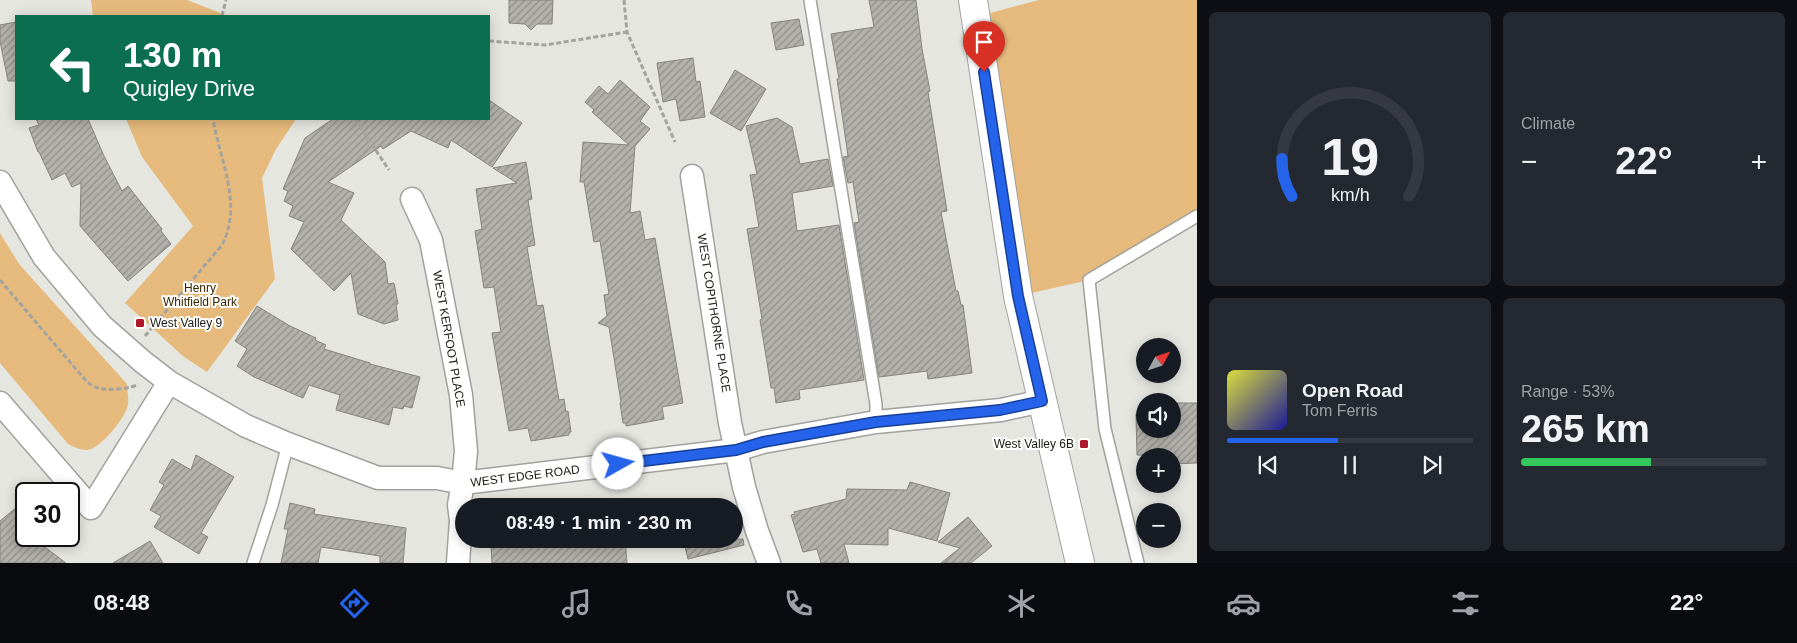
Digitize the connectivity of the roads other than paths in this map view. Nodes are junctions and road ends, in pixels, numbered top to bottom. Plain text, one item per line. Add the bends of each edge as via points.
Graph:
1 (810, 0) edge
2 (973, 0) edge
3 (692, 176) dead end
4 (0, 182) edge
5 (412, 199) dead end
6 (1197, 216) edge
7 (169, 382) junction
8 (1042, 401) junction
9 (0, 403) edge
10 (876, 422) junction
11 (288, 444) junction
12 (736, 450) junction
13 (463, 483) junction
14 (253, 563) edge
15 (458, 563) edge
16 (769, 563) edge
17 (1080, 563) edge
18 (1138, 563) edge

1 - 10 lane via 876,404
2 - 8 street via 1018,296
3 - 12 street, WEST COPITHORNE PLACE
4 - 7 street, WEST EDGE ROAD via 44,257 102,326
5 - 13 street, WEST KERFOOT PLACE via 431,240 461,395 466,452
6 - 18 lane via 1089,280 1105,429
7 - 9 street via 90,508
7 - 11 street, WEST EDGE ROAD via 246,426
8 - 10 street, WEST EDGE ROAD via 1000,410
8 - 17 street
10 - 12 street, WEST EDGE ROAD via 763,442
11 - 13 street, WEST EDGE ROAD via 378,478 437,478
11 - 14 lane
12 - 13 street, WEST EDGE ROAD
12 - 16 street, WEST COPITHORNE PLACE via 744,487
13 - 15 street, WEST KERFOOT PLACE via 459,505 462,520

